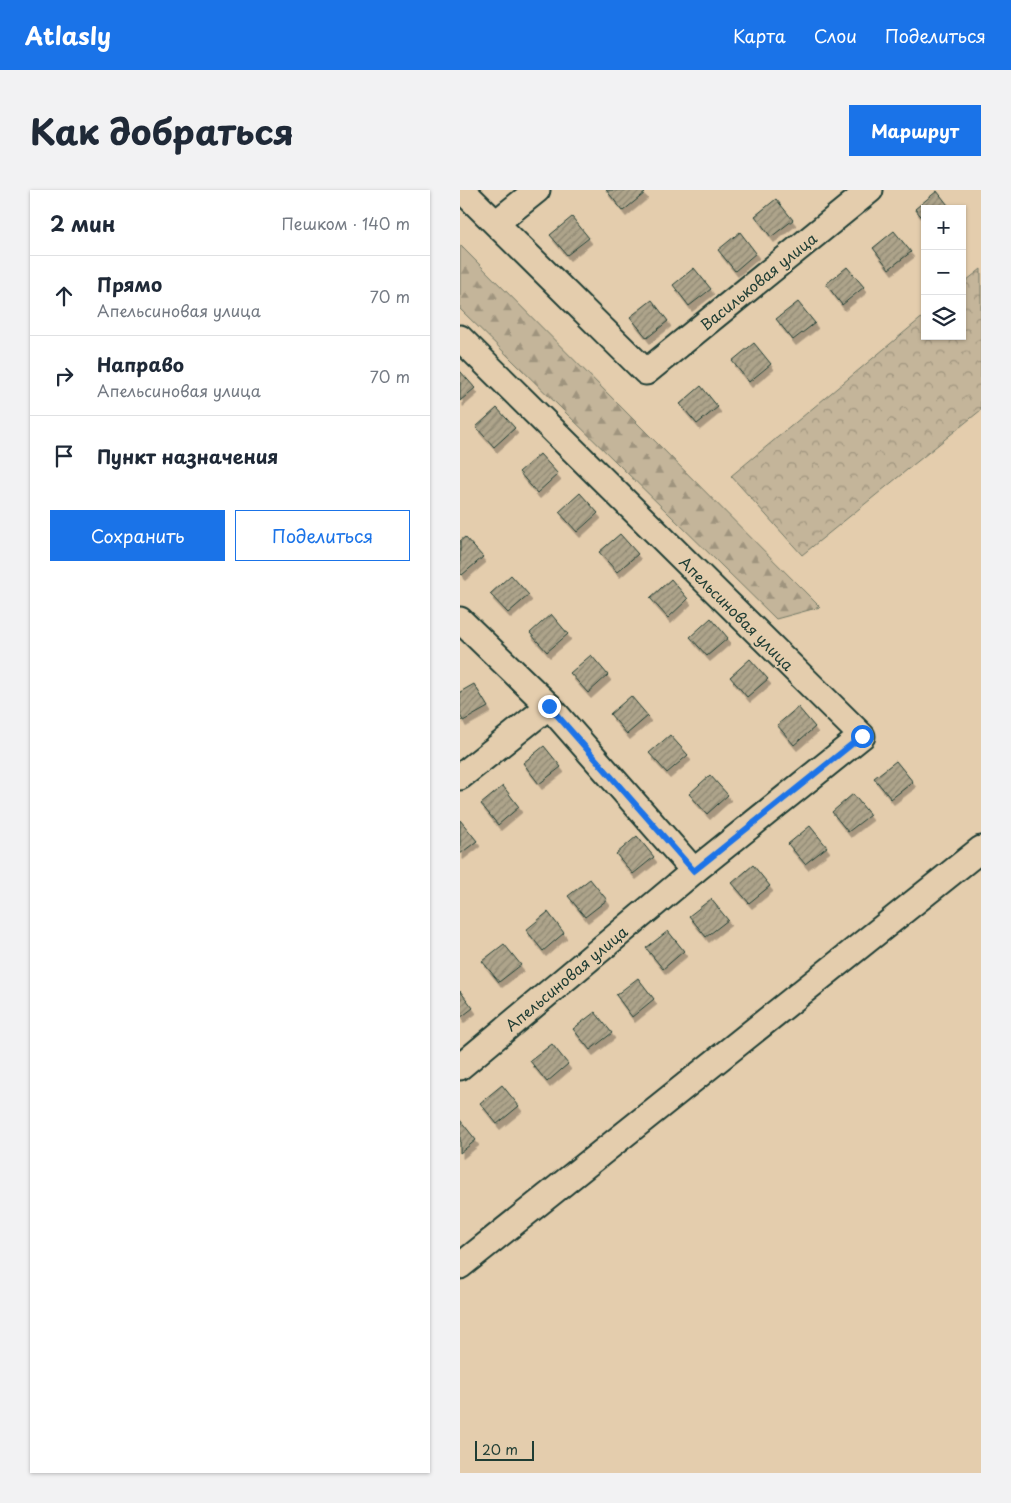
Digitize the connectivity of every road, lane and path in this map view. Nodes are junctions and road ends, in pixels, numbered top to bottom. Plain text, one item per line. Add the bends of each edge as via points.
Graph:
1 (462, 190) edge
2 (537, 190) edge
3 (870, 190) edge
4 (496, 223) junction
5 (460, 338) edge
6 (460, 620) edge
7 (549, 706) junction
8 (460, 777) edge
9 (981, 849) edge
10 (694, 871) junction
11 (460, 1067) edge
12 (460, 1266) edge

1 - 4 street
2 - 4 street
3 - 4 street, Васильковая улица via 646,372
5 - 10 street, Апельсиновая улица via 862,736
6 - 7 street
7 - 8 street
7 - 10 street
9 - 12 street
10 - 11 street, Апельсиновая улица

